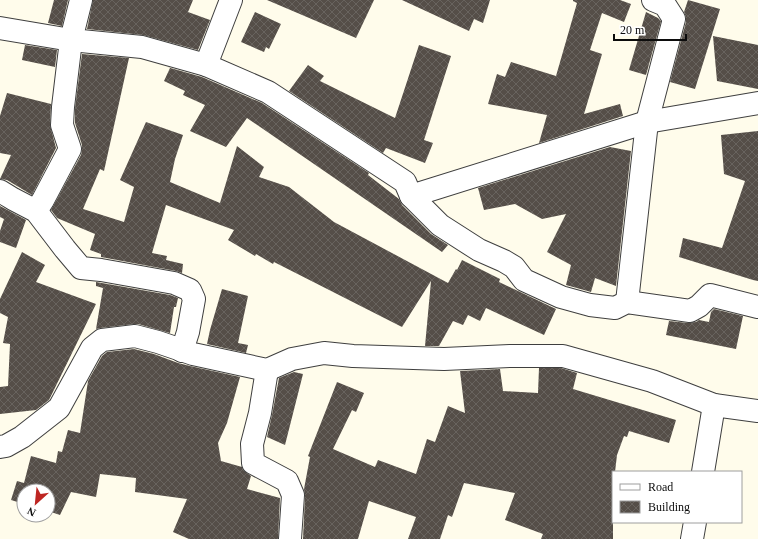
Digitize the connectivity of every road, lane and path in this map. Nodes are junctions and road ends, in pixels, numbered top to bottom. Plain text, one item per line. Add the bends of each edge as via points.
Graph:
1 (81, 0) edge
2 (231, 0) edge
3 (653, 0) edge
4 (0, 28) edge
5 (71, 40) junction
6 (206, 65) junction
7 (758, 103) edge
8 (647, 122) junction
9 (0, 192) edge
10 (412, 196) junction
11 (36, 211) junction
12 (627, 302) junction
13 (758, 307) edge
14 (182, 351) junction
15 (266, 370) junction
16 (714, 405) junction
17 (758, 411) edge
18 (0, 447) edge
19 (703, 471) edge
20 (695, 523) edge
21 (290, 539) edge
22 (692, 539) edge

1 - 5 street
2 - 6 street
3 - 8 street via 665,5 674,19
4 - 5 street
5 - 6 street via 142,47
5 - 11 street via 62,124 70,149
6 - 10 street via 268,92 405,182
7 - 8 street
8 - 10 street
8 - 12 street
9 - 11 street
10 - 12 street via 440,225 479,250 514,267 524,280 561,297 590,304 615,308
11 - 14 street via 81,268 174,283 190,290 194,299
12 - 13 street via 690,311 710,295
14 - 15 street
14 - 18 street via 135,336 102,340 92,348 59,408 22,437
15 - 16 street via 292,359 324,353 444,359 563,356 652,381
15 - 21 street via 260,413 252,444 253,463 287,481 293,496
16 - 17 street
16 - 19 street
20 - 22 street

